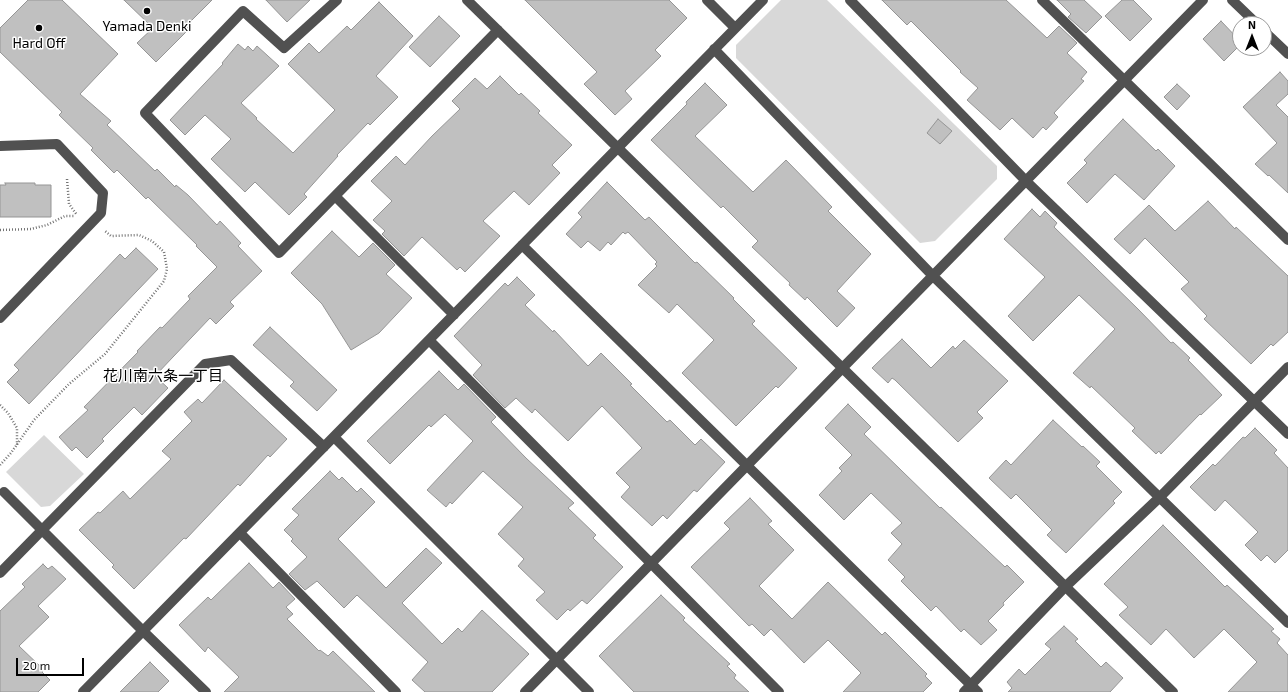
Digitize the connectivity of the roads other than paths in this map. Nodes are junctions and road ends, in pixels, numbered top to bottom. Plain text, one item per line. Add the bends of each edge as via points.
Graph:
1 (337, 0) edge
2 (467, 0) edge
3 (706, 0) edge
4 (763, 0) edge
5 (850, 0) edge
6 (1042, 0) edge
7 (1203, 0) edge
8 (1232, 0) edge
9 (1249, 16) edge
10 (735, 28) junction
11 (498, 30) junction
12 (1272, 39) edge
13 (714, 49) junction
14 (1288, 54) edge
15 (1124, 81) junction
16 (0, 146) edge
17 (618, 148) junction
18 (1026, 181) junction
19 (335, 196) junction
20 (1288, 240) edge
21 (522, 245) junction
22 (933, 276) junction
23 (454, 315) junction
24 (0, 318) edge
25 (429, 340) junction
26 (1288, 367) edge
27 (843, 368) junction
28 (1254, 402) junction
29 (1288, 434) edge
30 (334, 437) junction
31 (324, 447) junction
32 (748, 465) junction
33 (4, 492) dead end
34 (1160, 497) junction
35 (42, 530) junction
36 (240, 533) junction
37 (651, 564) junction
38 (0, 573) edge
39 (1065, 587) junction
40 (1288, 622) edge
41 (143, 631) junction
42 (557, 660) junction
43 (971, 690) edge
44 (83, 692) edge
45 (206, 692) edge
46 (396, 692) edge
47 (525, 692) edge
48 (589, 692) edge
49 (779, 692) edge
50 (1173, 692) edge

1 - 19 street via 284,48 243,11 145,113 279,253
2 - 11 street
3 - 10 street
4 - 10 street
5 - 18 street
6 - 15 street
7 - 15 street
8 - 9 street
10 - 13 street
11 - 17 street
11 - 19 street
12 - 14 street
13 - 17 street
13 - 22 street
15 - 18 street
15 - 20 street
16 - 24 street via 57,144 102,193 101,213
17 - 21 street
17 - 27 street
18 - 22 street
18 - 28 street
19 - 23 street
21 - 23 street
21 - 32 street
22 - 27 street
22 - 34 street
23 - 25 street
25 - 30 street
25 - 37 street
26 - 28 street
27 - 32 street
27 - 39 street
28 - 29 street
28 - 34 street
30 - 31 street
30 - 42 street
31 - 35 street via 231,360 205,364
31 - 36 street
32 - 37 street
32 - 43 street
33 - 35 street
34 - 39 street
34 - 40 street
35 - 38 street
35 - 41 street
36 - 41 street
36 - 46 street
37 - 42 street
37 - 49 street
39 - 43 street
39 - 50 street
41 - 44 street
41 - 45 street
42 - 47 street
42 - 48 street

